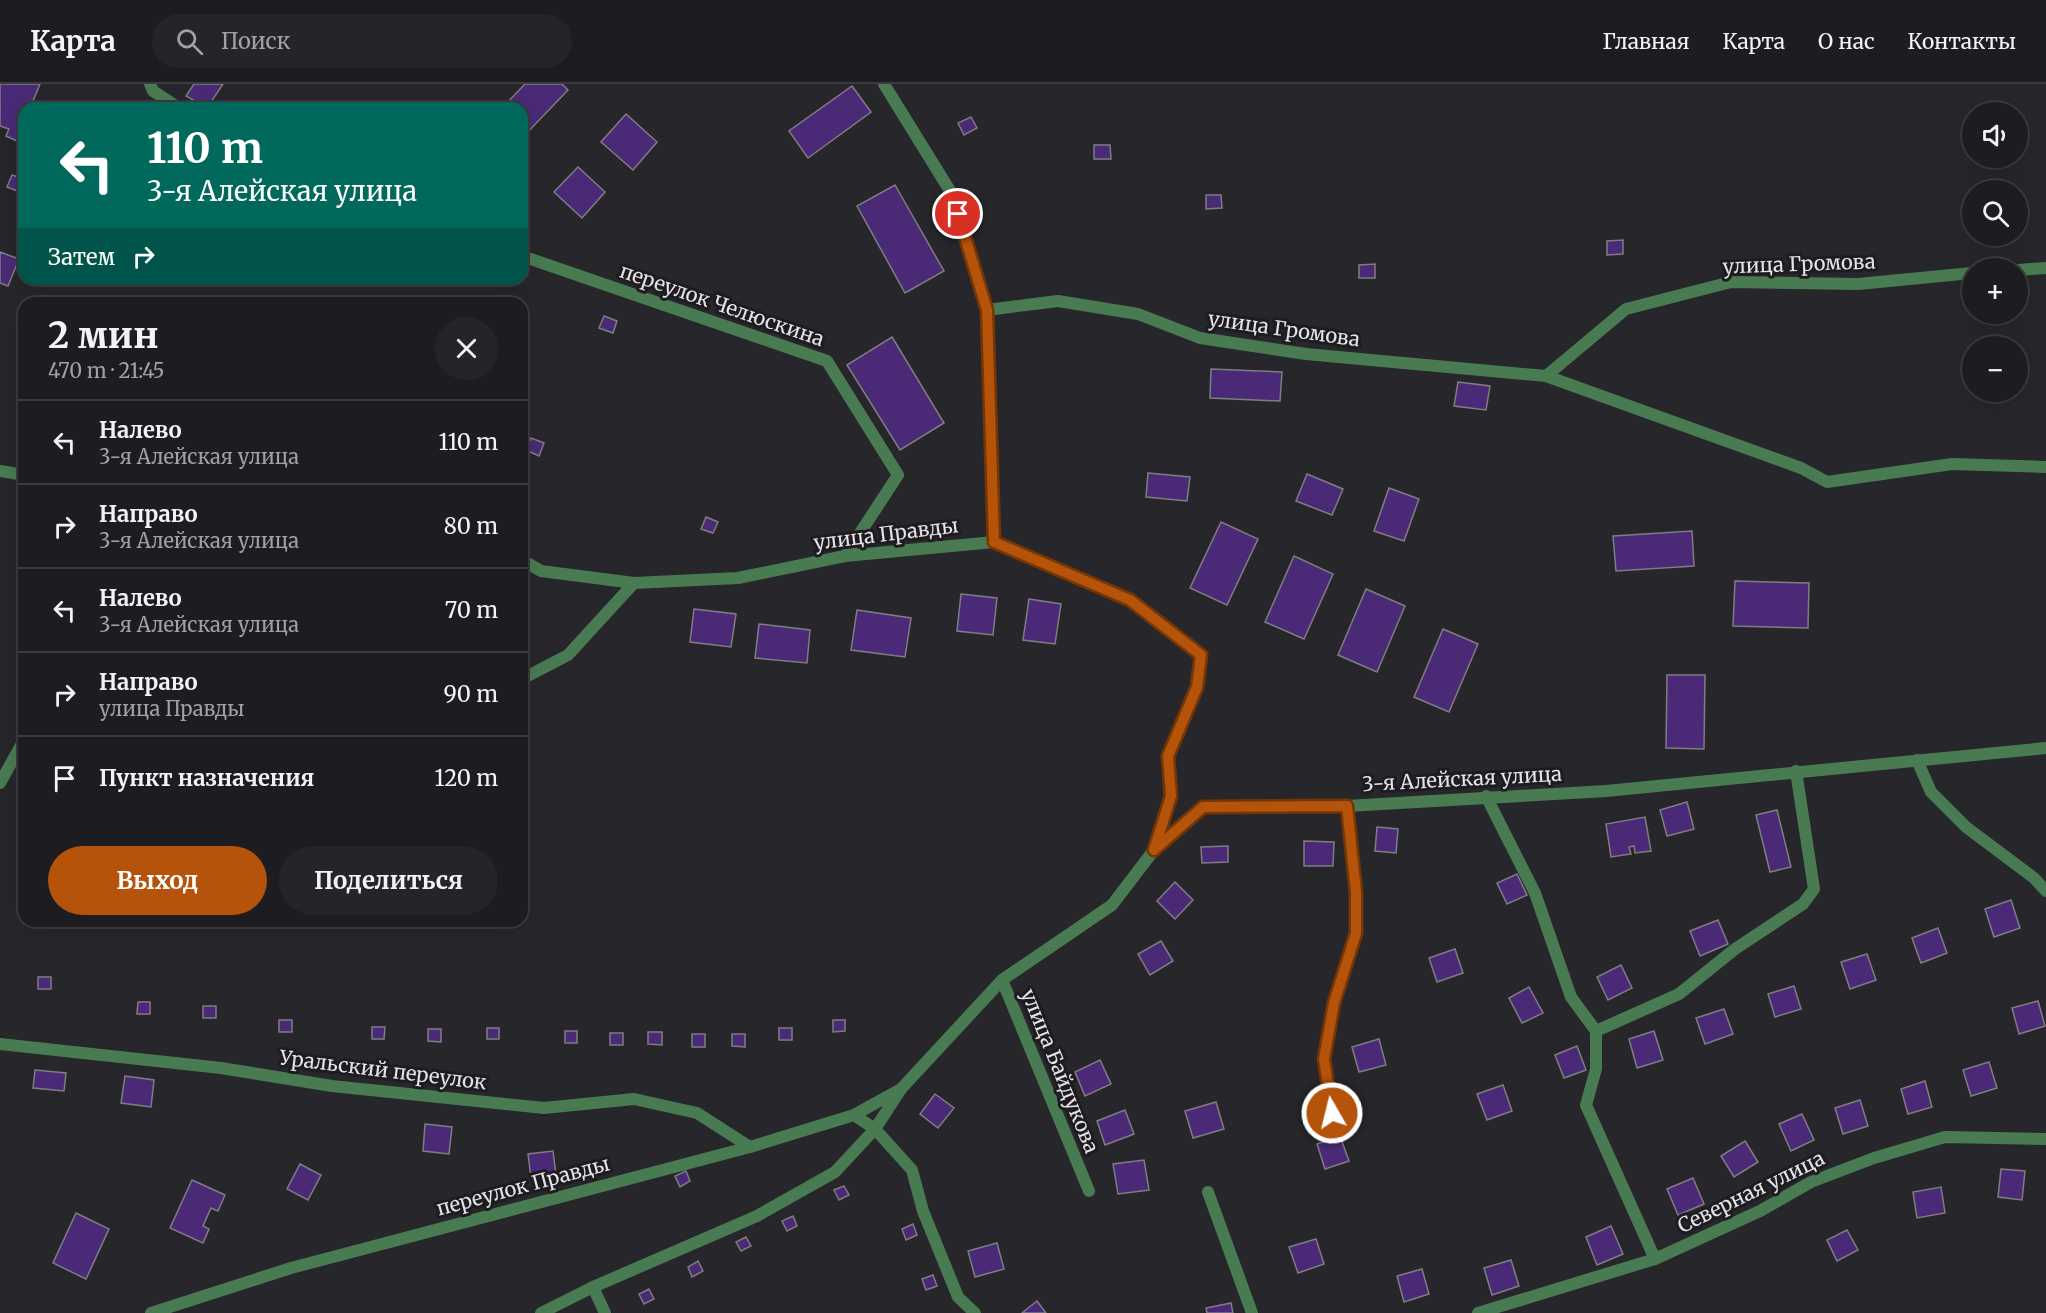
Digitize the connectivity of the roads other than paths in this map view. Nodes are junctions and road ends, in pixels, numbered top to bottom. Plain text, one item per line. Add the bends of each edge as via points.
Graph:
1 (150, 84) edge
2 (884, 84) edge
3 (170, 102) edge
4 (528, 258) edge
5 (2046, 268) edge
6 (2028, 269) edge
7 (1962, 274) edge
8 (987, 310) junction
9 (1546, 376) junction
10 (2046, 466) edge
11 (0, 471) edge
12 (18, 474) edge
13 (994, 542) junction
14 (844, 556) junction
15 (528, 563) edge
16 (634, 583) junction
17 (528, 676) edge
18 (2046, 748) edge
19 (18, 751) edge
20 (1917, 760) junction
21 (1796, 771) junction
22 (0, 783) edge
23 (1485, 796) junction
24 (1347, 806) junction
25 (1154, 850) junction
26 (2046, 891) edge
27 (1002, 981) junction
28 (1596, 1032) junction
29 (0, 1044) edge
30 (901, 1089) junction
31 (1332, 1113) dead end
32 (854, 1114) junction
33 (875, 1129) junction
34 (2046, 1139) edge
35 (750, 1148) junction
36 (1089, 1191) dead end
37 (1208, 1191) dead end
38 (1655, 1259) junction
39 (593, 1287) junction
40 (151, 1313) edge
41 (541, 1313) edge
42 (605, 1313) edge
43 (975, 1313) edge
44 (1252, 1313) edge
45 (1478, 1313) edge

1 - 3 street via 153,91
2 - 8 street via 952,194
4 - 14 street, переулок Челюскина via 827,362 898,475
5 - 6 street
7 - 9 street, улица Громова via 1858,284 1731,282 1626,309
8 - 9 street, улица Громова via 1058,300 1138,314 1200,338 1306,354
8 - 13 street
9 - 10 street, улица Громова via 1802,468 1827,482 1952,464
11 - 12 street
13 - 14 street, улица Правды
13 - 25 street via 1130,600 1201,655 1197,687 1168,756 1171,796
14 - 16 street, улица Правды via 738,578
15 - 16 street, улица Правды via 541,571
16 - 17 street via 568,655
18 - 20 street
19 - 22 street
20 - 21 street
20 - 26 street via 1931,792 1966,827
21 - 23 street, 3-я Алейская улица via 1606,791
21 - 28 street via 1814,889 1803,904 1735,949 1679,994
23 - 24 street, 3-я Алейская улица
23 - 28 street via 1535,893 1571,997
24 - 25 street, 3-я Алейская улица via 1203,807
24 - 31 street via 1356,933 1334,1003 1324,1059
25 - 27 street via 1112,905
27 - 30 street, улица Байдукова
27 - 36 street, улица Байдукова
28 - 38 street via 1596,1068 1587,1105
29 - 35 street, Уральский переулок via 544,1108 634,1100 697,1113
30 - 32 street, переулок Правды
30 - 33 street, улица Байдукова
32 - 33 street
32 - 35 street, переулок Правды
33 - 39 street, улица Байдукова via 835,1172 777,1205
33 - 43 street via 912,1170 923,1211 958,1297
34 - 38 street, Северная улица via 1945,1137 1874,1158 1811,1182 1760,1211
35 - 40 street, переулок Правды via 291,1268
37 - 44 street
38 - 45 street, Северная улица
39 - 41 street, улица Байдукова
39 - 42 street

